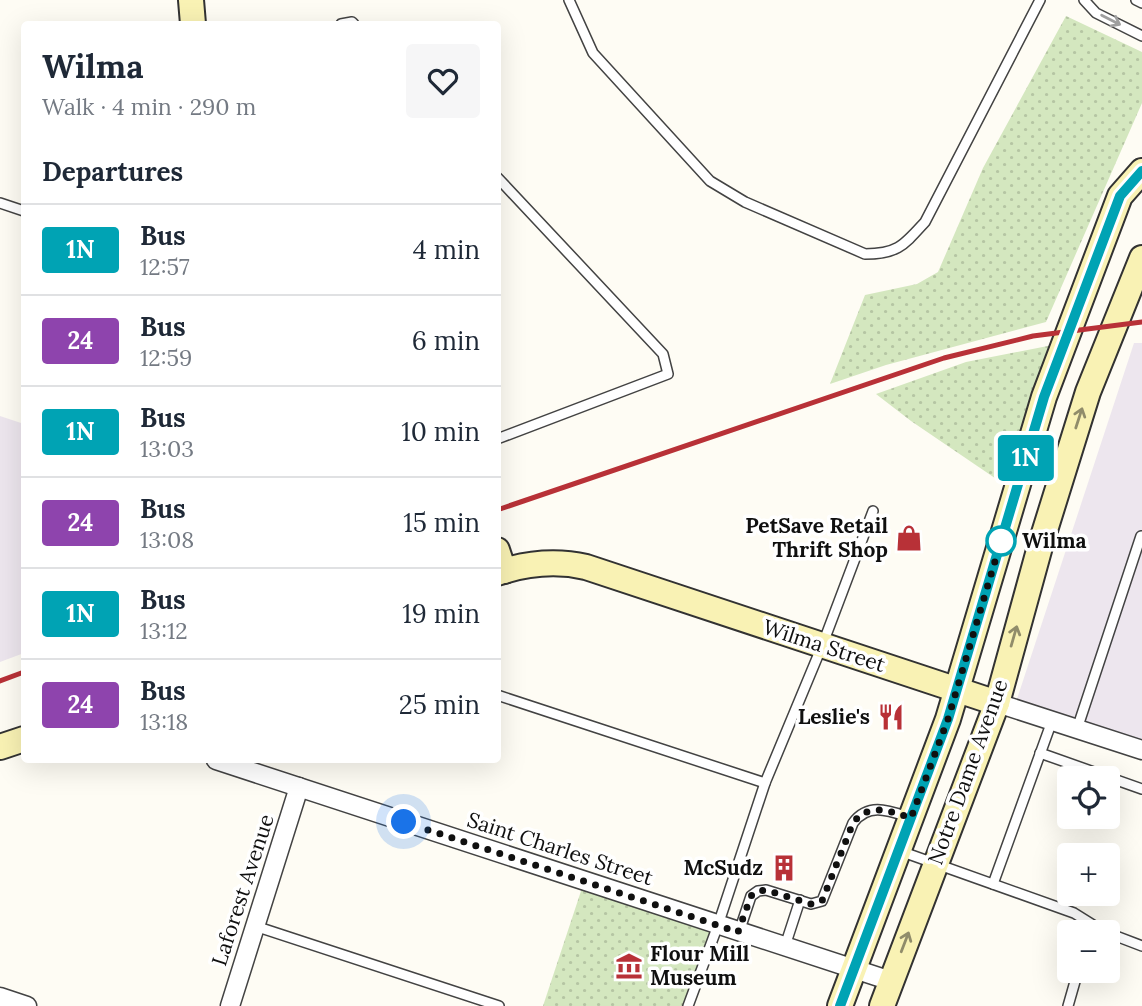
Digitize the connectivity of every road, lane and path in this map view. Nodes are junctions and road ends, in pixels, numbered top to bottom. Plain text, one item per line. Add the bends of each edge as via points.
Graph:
1 (191, 0) edge
2 (569, 0) edge
3 (1040, 0) edge
4 (1084, 0) edge
5 (1136, 0) edge
6 (1142, 3) edge
7 (193, 21) edge
8 (1142, 36) edge
9 (1142, 171) edge
10 (501, 181) edge
11 (0, 203) edge
12 (21, 210) edge
13 (1142, 258) edge
14 (501, 437) edge
15 (873, 511) dead end
16 (1141, 536) edge
17 (501, 565) edge
18 (822, 646) junction
19 (957, 690) junction
20 (501, 696) edge
21 (997, 703) junction
22 (1052, 721) junction
23 (1076, 729) junction
24 (21, 740) edge
25 (0, 747) edge
26 (1142, 750) edge
27 (1040, 753) junction
28 (225, 763) edge
29 (765, 783) junction
30 (299, 787) junction
31 (1142, 789) edge
32 (911, 818) junction
33 (898, 850) junction
34 (936, 862) junction
35 (993, 884) junction
36 (800, 900) junction
37 (1081, 920) edge
38 (718, 925) junction
39 (255, 926) junction
40 (738, 932) junction
41 (1120, 938) edge
42 (785, 946) junction
43 (1142, 946) edge
44 (854, 968) junction
45 (891, 981) junction
46 (1075, 983) edge
47 (0, 997) edge
48 (27, 1006) edge
49 (230, 1006) edge
50 (499, 1006) edge
51 (688, 1006) edge
52 (840, 1006) edge
53 (882, 1006) edge
54 (1068, 1006) edge

1 - 7 main road
2 - 3 lane via 593,53 710,181 745,202 865,254 886,254 902,247 925,222
4 -> 8 lane via 1096,13
5 - 6 lane
9 - 19 main road, Notre Dame Avenue via 1120,196 1044,397
10 - 14 lane via 663,354 668,374
11 - 12 lane
21 -> 13 main road, Notre Dame Avenue via 1088,392
15 - 18 lane
16 - 23 lane
17 - 18 main road, Wilma Street via 545,562 586,567
18 - 19 main road, Wilma Street
18 - 29 lane
19 - 21 main road, Wilma Street
19 - 32 main road, Notre Dame Avenue
20 - 29 lane
21 - 22 street, Wilma Street
21 - 34 main road, Notre Dame Avenue
22 - 23 street, Wilma Street
22 - 27 lane
23 - 26 street, Wilma Street
24 - 25 main road
27 - 31 lane
27 - 35 lane
28 - 30 street, Saint Charles Street
29 - 38 lane
30 - 38 street, Saint Charles Street
30 - 39 street, Laforest Avenue
32 - 33 main road, Notre Dame Avenue
32 - 36 lane via 871,809 859,816 822,901
33 - 34 lane
33 - 44 main road, Notre Dame Avenue
34 - 35 lane
45 -> 34 main road, Notre Dame Avenue
35 - 37 lane via 1074,913
36 - 40 lane via 758,891 751,896
36 - 42 lane
38 - 40 street, Saint Charles Street
38 - 51 lane
39 - 49 street, Laforest Avenue
39 - 50 lane
40 - 42 street, Saint Charles Street
41 - 43 lane
42 - 44 street, Saint Charles Street
44 - 45 street, Saint Charles Street
44 - 52 main road, Notre Dame Avenue
45 - 53 main road, Notre Dame Avenue
46 - 54 lane
47 - 48 street

